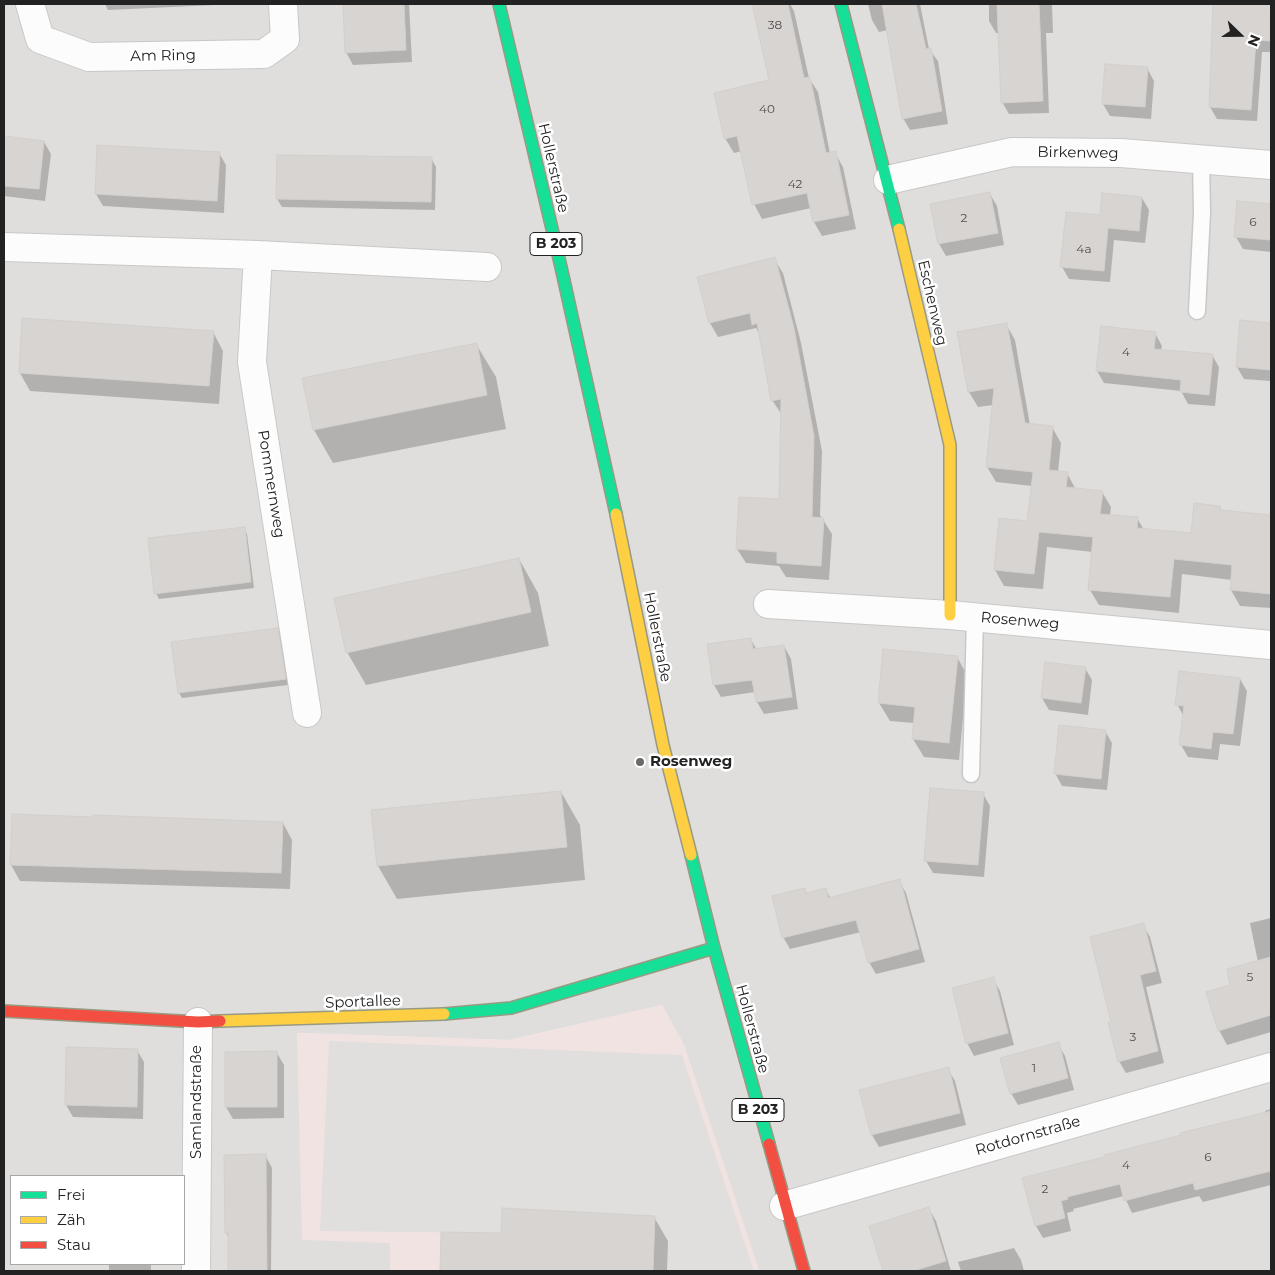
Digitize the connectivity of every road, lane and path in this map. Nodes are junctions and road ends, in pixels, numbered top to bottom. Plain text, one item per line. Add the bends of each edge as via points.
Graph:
1 (30, 4) edge
2 (283, 4) edge
3 (499, 4) edge
4 (841, 4) edge
5 (1201, 159) junction
6 (1271, 165) edge
7 (888, 180) junction
8 (4, 247) edge
9 (258, 255) junction
10 (487, 267) dead end
11 (1197, 310) dead end
12 (768, 604) dead end
13 (962, 616) junction
14 (1271, 645) edge
15 (307, 713) dead end
16 (970, 774) dead end
17 (714, 948) junction
18 (4, 1011) edge
19 (198, 1022) junction
20 (1271, 1067) edge
21 (784, 1206) junction
22 (196, 1271) edge
23 (804, 1271) edge

1 - 2 street, Am Ring via 40,39 89,57 264,54 286,39
3 - 17 street, Hollerstraße / B 203 via 610,486 663,745
4 - 7 street, Eschenweg
5 - 6 street, Birkenweg
5 - 7 street, Birkenweg via 1121,153 1012,152
5 - 11 lane
7 - 13 street, Eschenweg via 950,445
8 - 9 street
9 - 10 street
9 - 15 street, Pommernweg via 252,362
12 - 13 street, Rosenweg
13 - 14 street, Rosenweg
13 - 16 lane
17 - 19 street, Sportallee via 511,1008 437,1014
17 - 21 street, Hollerstraße / B 203
18 - 19 street, Sportallee
19 - 22 street, Samlandstraße
20 - 21 street, Rotdornstraße
21 - 23 street, Hollerstraße / B 203

